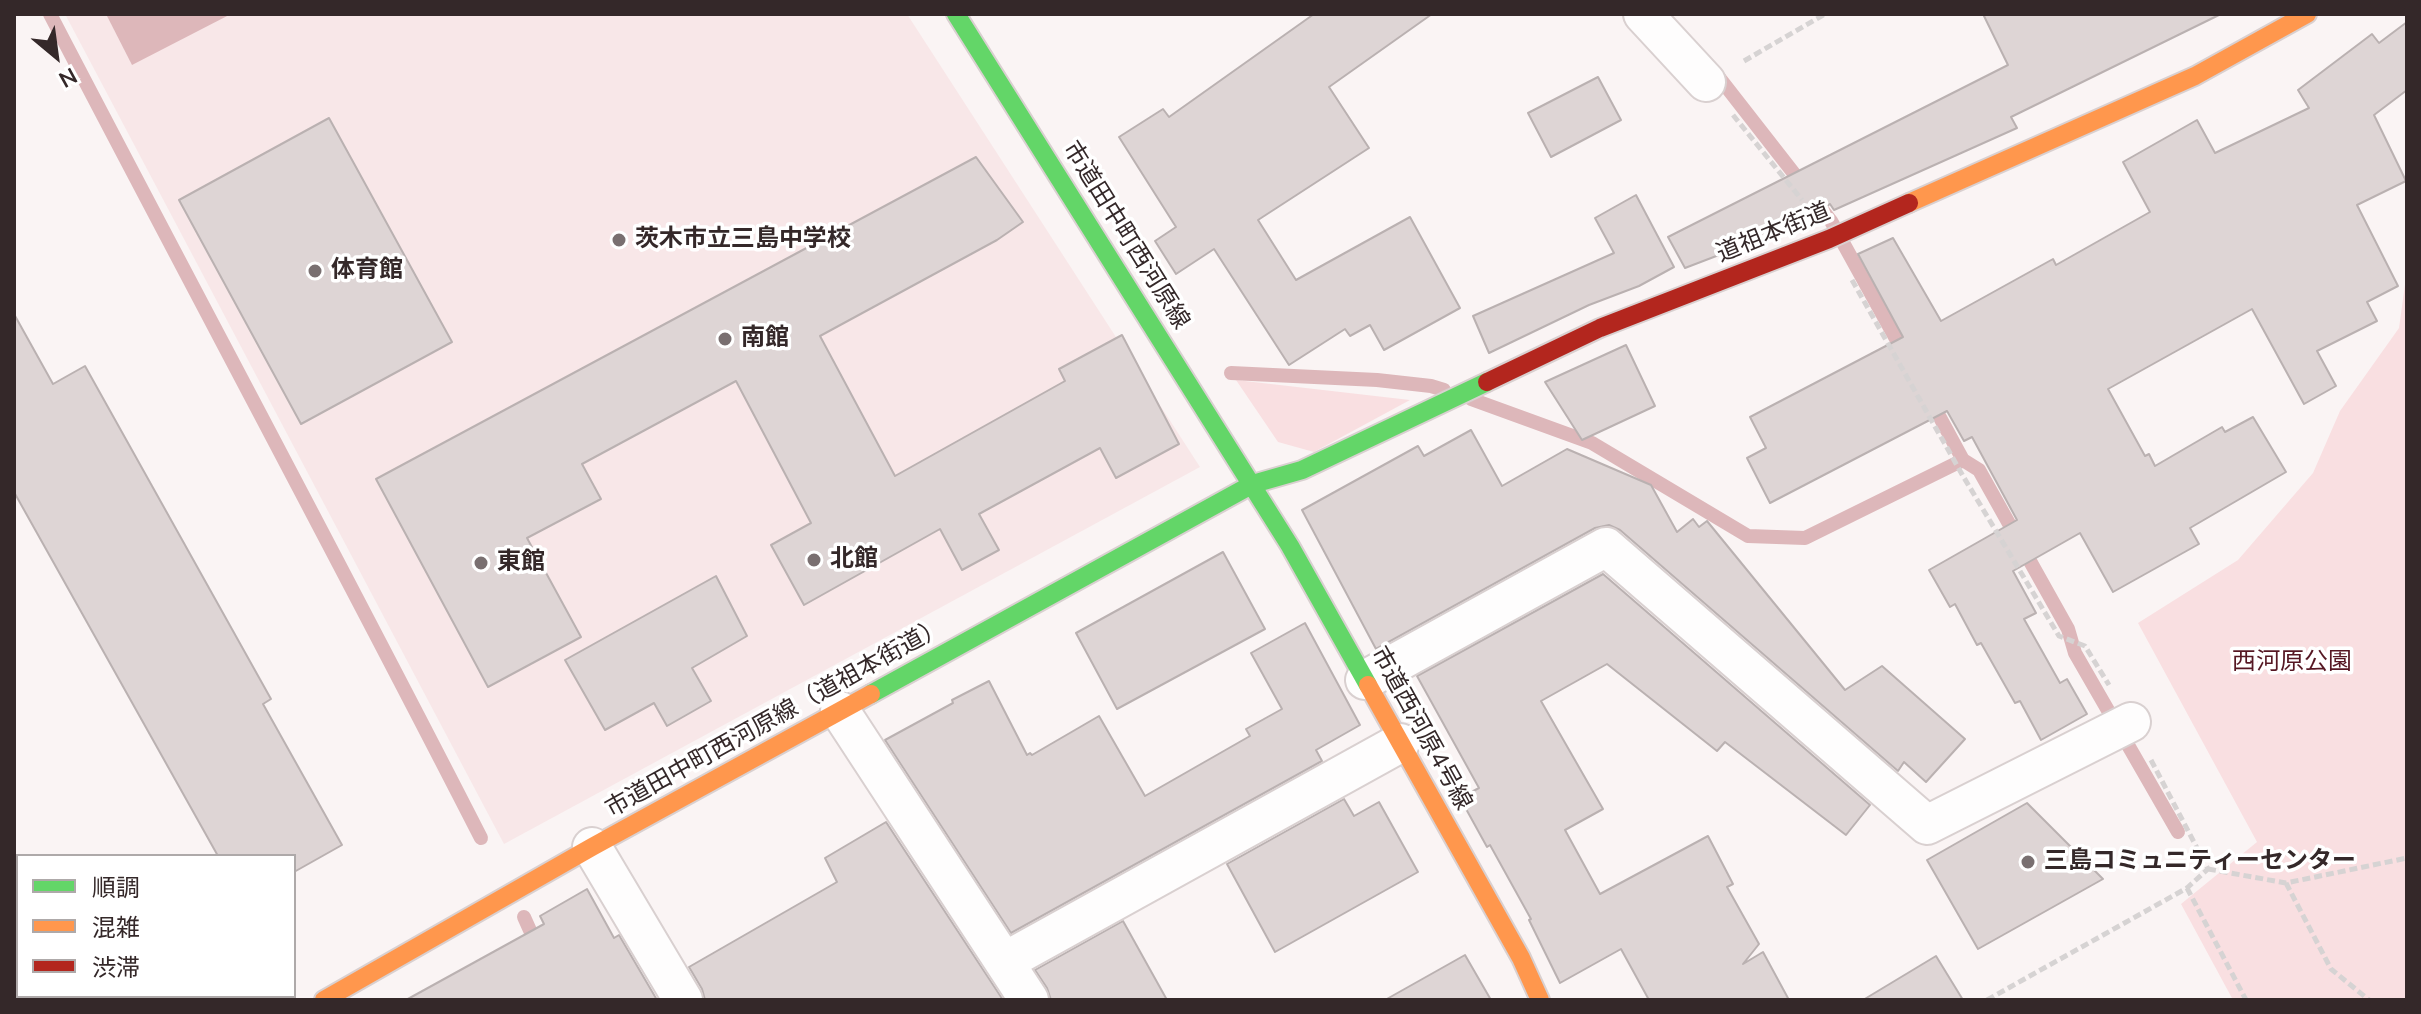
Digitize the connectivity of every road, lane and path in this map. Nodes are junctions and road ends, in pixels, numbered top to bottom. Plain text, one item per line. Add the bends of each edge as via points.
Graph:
1 (956, 14) edge
2 (1643, 14) edge
3 (1825, 14) edge
4 (2307, 14) edge
5 (1739, 64) dead end
6 (1706, 82) joint
7 (1830, 238) junction
8 (1253, 484) junction
9 (1365, 680) junction
10 (840, 711) junction
11 (2131, 722) junction
12 (1400, 743) junction
13 (592, 847) junction
14 (2407, 858) edge
15 (2208, 869) junction
16 (2286, 883) junction
17 (2187, 888) junction
18 (1004, 962) junction
19 (324, 1000) edge
20 (683, 1000) edge
21 (1029, 1000) edge
22 (1540, 1000) edge
23 (1987, 1000) edge
24 (2246, 1000) edge
25 (2369, 1000) edge

1 - 8 street, 市道田中町西河原線
2 - 6 street
3 - 5 path
4 - 7 street, 道祖本街道 via 2195,76
6 - 7 path
7 - 8 street, 道祖本街道 via 1600,328 1302,470
7 - 11 path via 2059,636 2085,646
8 - 9 street, 市道西河原4号線
8 - 10 street, 市道田中町西河原線（道祖本街道）
9 - 11 street via 1606,547 1927,825
9 - 12 street, 市道西河原4号線
10 - 13 street, 市道田中町西河原線（道祖本街道）
10 - 18 street
11 - 15 path
12 - 18 street
12 - 22 street, 市道西河原4号線
13 - 19 street, 市道田中町西河原線（道祖本街道）
13 - 20 street
14 - 16 path
15 - 16 path
15 - 17 path
16 - 25 path via 2331,969
17 - 23 path
17 - 24 path
18 - 21 street

